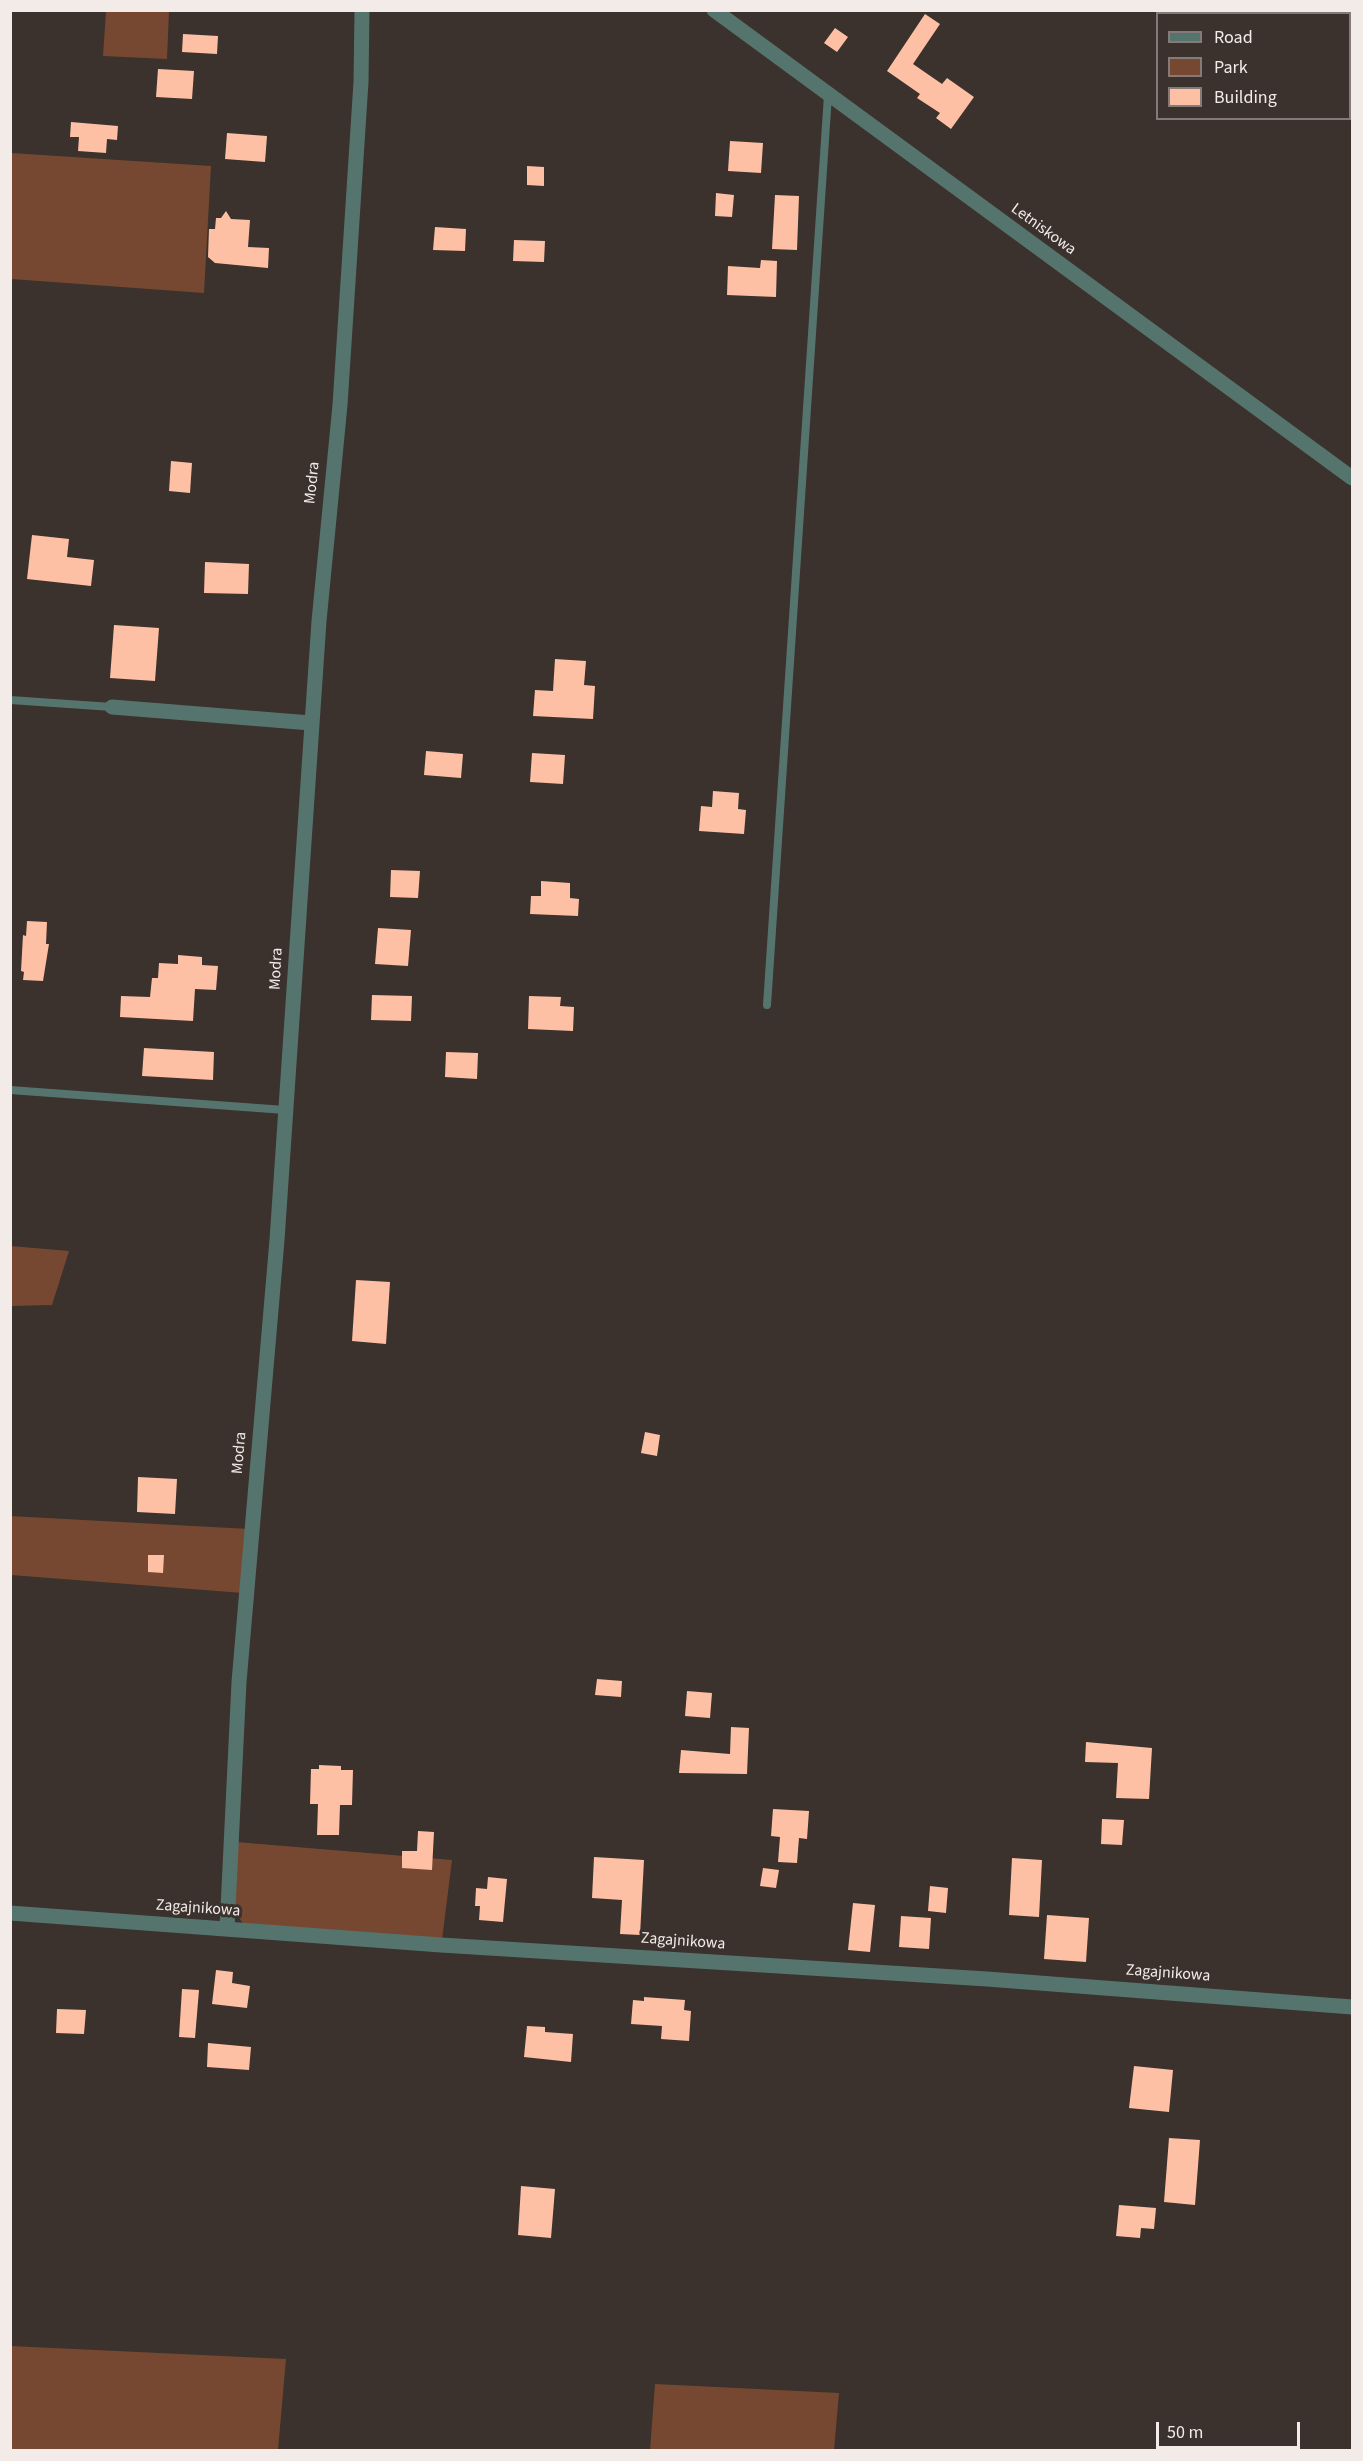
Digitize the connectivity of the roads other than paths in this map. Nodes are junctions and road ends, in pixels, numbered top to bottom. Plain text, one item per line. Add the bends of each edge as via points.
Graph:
1 (362, 10) edge
2 (714, 10) edge
3 (828, 95) junction
4 (1353, 478) edge
5 (10, 700) edge
6 (112, 707) joint
7 (311, 723) junction
8 (767, 1005) dead end
9 (10, 1090) edge
10 (285, 1110) junction
11 (10, 1913) edge
12 (227, 1929) junction
13 (1353, 2007) edge

1 - 7 street, Modra via 361,82 339,405
2 - 3 street, Letniskowa
3 - 4 street, Letniskowa
3 - 8 lane
5 - 6 lane
6 - 7 street
7 - 10 street, Modra
9 - 10 lane
10 - 12 street, Modra via 239,1682
11 - 12 street, Zagajnikowa
12 - 13 street, Zagajnikowa via 987,1978

